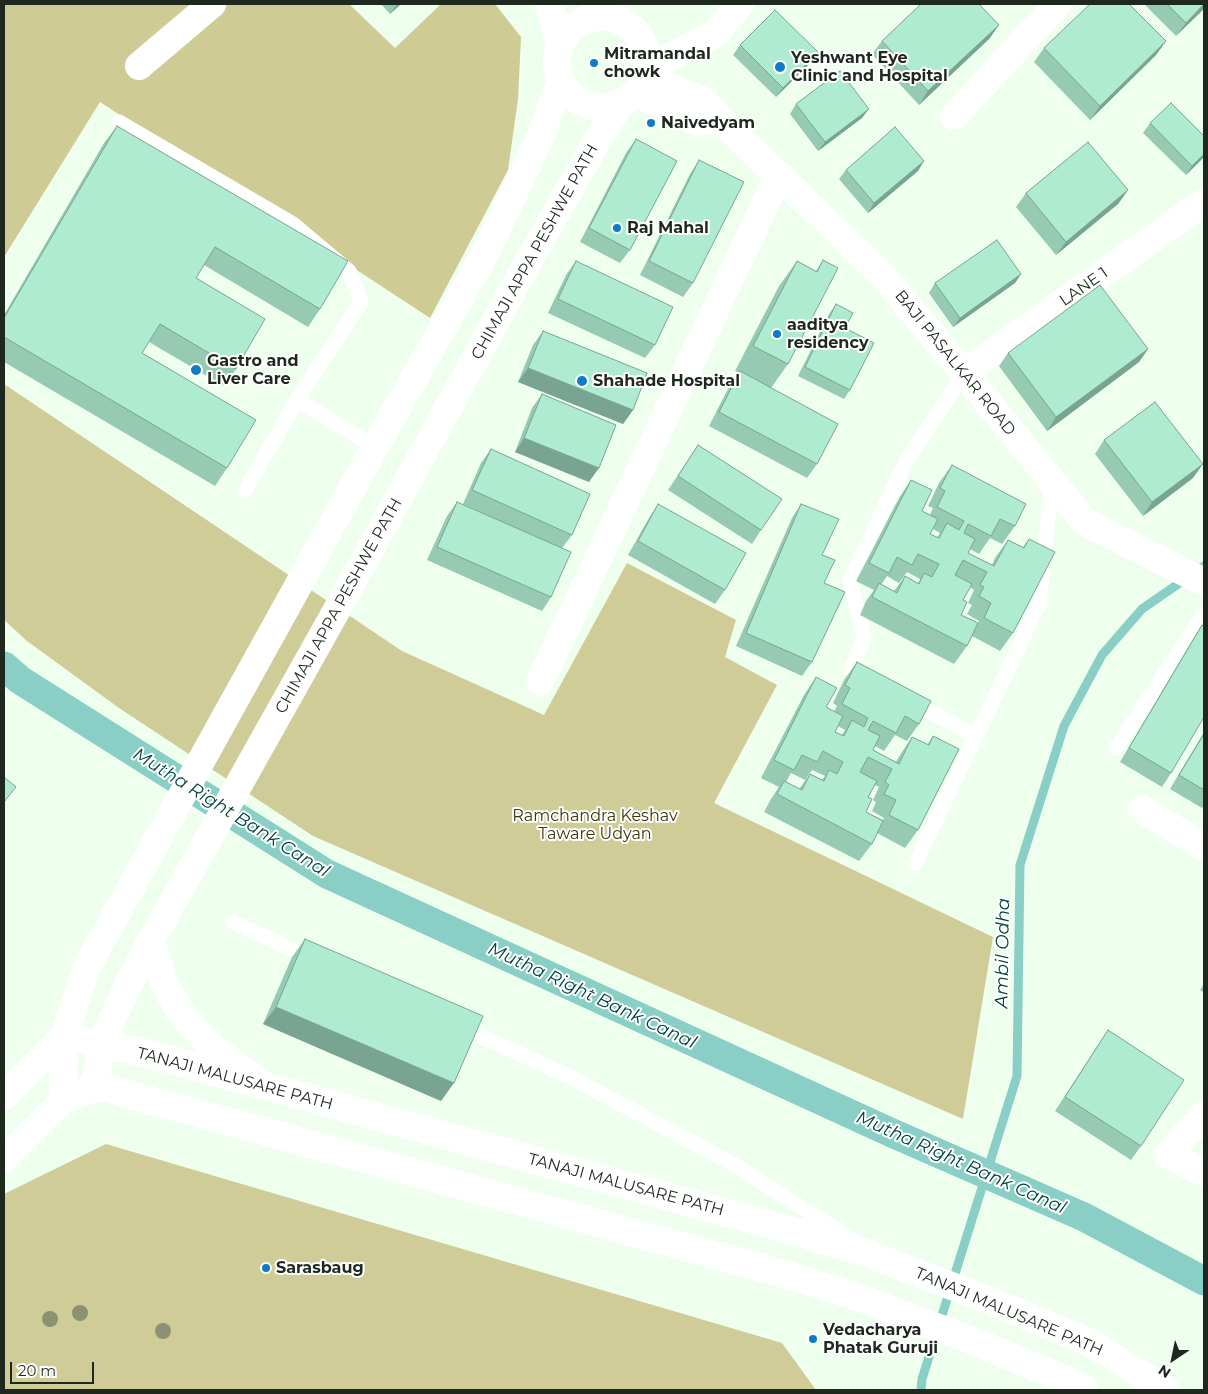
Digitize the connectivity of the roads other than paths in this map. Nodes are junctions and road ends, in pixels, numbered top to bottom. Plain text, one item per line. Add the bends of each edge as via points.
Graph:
1 (212, 4) edge
2 (549, 4) edge
3 (740, 4) edge
4 (1058, 4) edge
5 (620, 13) edge
6 (560, 45) junction
7 (139, 66) dead end
8 (561, 80) junction
9 (637, 86) junction
10 (954, 116) dead end
11 (119, 122) dead end
12 (779, 176) junction
13 (1204, 202) edge
14 (964, 373) junction
15 (297, 400) junction
16 (375, 447) junction
17 (1052, 482) junction
18 (245, 491) dead end
19 (1204, 582) edge
20 (1204, 615) edge
21 (540, 682) dead end
22 (976, 736) junction
23 (1116, 748) dead end
24 (1142, 808) dead end
25 (1203, 844) edge
26 (915, 864) dead end
27 (233, 922) dead end
28 (157, 930) junction
29 (332, 968) edge
30 (439, 1017) edge
31 (64, 1036) junction
32 (102, 1043) junction
33 (267, 1087) junction
34 (94, 1088) junction
35 (4, 1096) edge
36 (63, 1100) junction
37 (1204, 1114) edge
38 (4, 1159) edge
39 (1204, 1172) edge
40 (896, 1265) junction
41 (1085, 1390) edge
42 (1166, 1390) edge

1 - 7 main road
2 - 6 main road
3 - 9 main road via 715,34
4 - 10 main road
5 - 6 main road via 584,20 569,30
5 - 9 main road via 644,43 647,52
6 - 8 main road via 557,63
8 - 9 main road via 571,94 586,104 604,107
8 - 16 main road via 538,140 485,254
9 - 12 main road, BAJI PASALKAR ROAD via 704,101
9 - 28 main road, CHIMAJI APPA PESHWE PATH via 601,134
11 - 15 lane via 293,224 349,271 361,302
12 - 14 main road, BAJI PASALKAR ROAD via 883,276
12 - 21 main road
13 - 14 main road, LANE 1
14 - 17 main road, BAJI PASALKAR ROAD
14 - 22 lane via 906,462 850,580 864,637 851,670
15 - 16 lane
15 - 18 lane
16 - 31 main road via 88,965
17 - 19 main road, BAJI PASALKAR ROAD via 1085,522
17 - 22 lane via 1039,604
20 - 23 lane
22 - 26 lane
24 - 25 main road
27 - 29 lane
28 - 32 main road, CHIMAJI APPA PESHWE PATH
28 - 33 main road via 165,985 185,1019 213,1048
30 - 40 lane via 574,1079 733,1164
31 - 32 main road, TANAJI MALUSARE PATH
31 - 35 main road
31 - 36 main road
32 - 33 main road, TANAJI MALUSARE PATH
32 - 34 main road, CHIMAJI APPA PESHWE PATH
33 - 40 main road, TANAJI MALUSARE PATH via 804,1234
34 - 36 main road
34 - 41 main road via 137,1096 852,1294 971,1340
36 - 38 main road
37 - 39 main road via 1168,1155
40 - 42 main road, TANAJI MALUSARE PATH via 1091,1343

